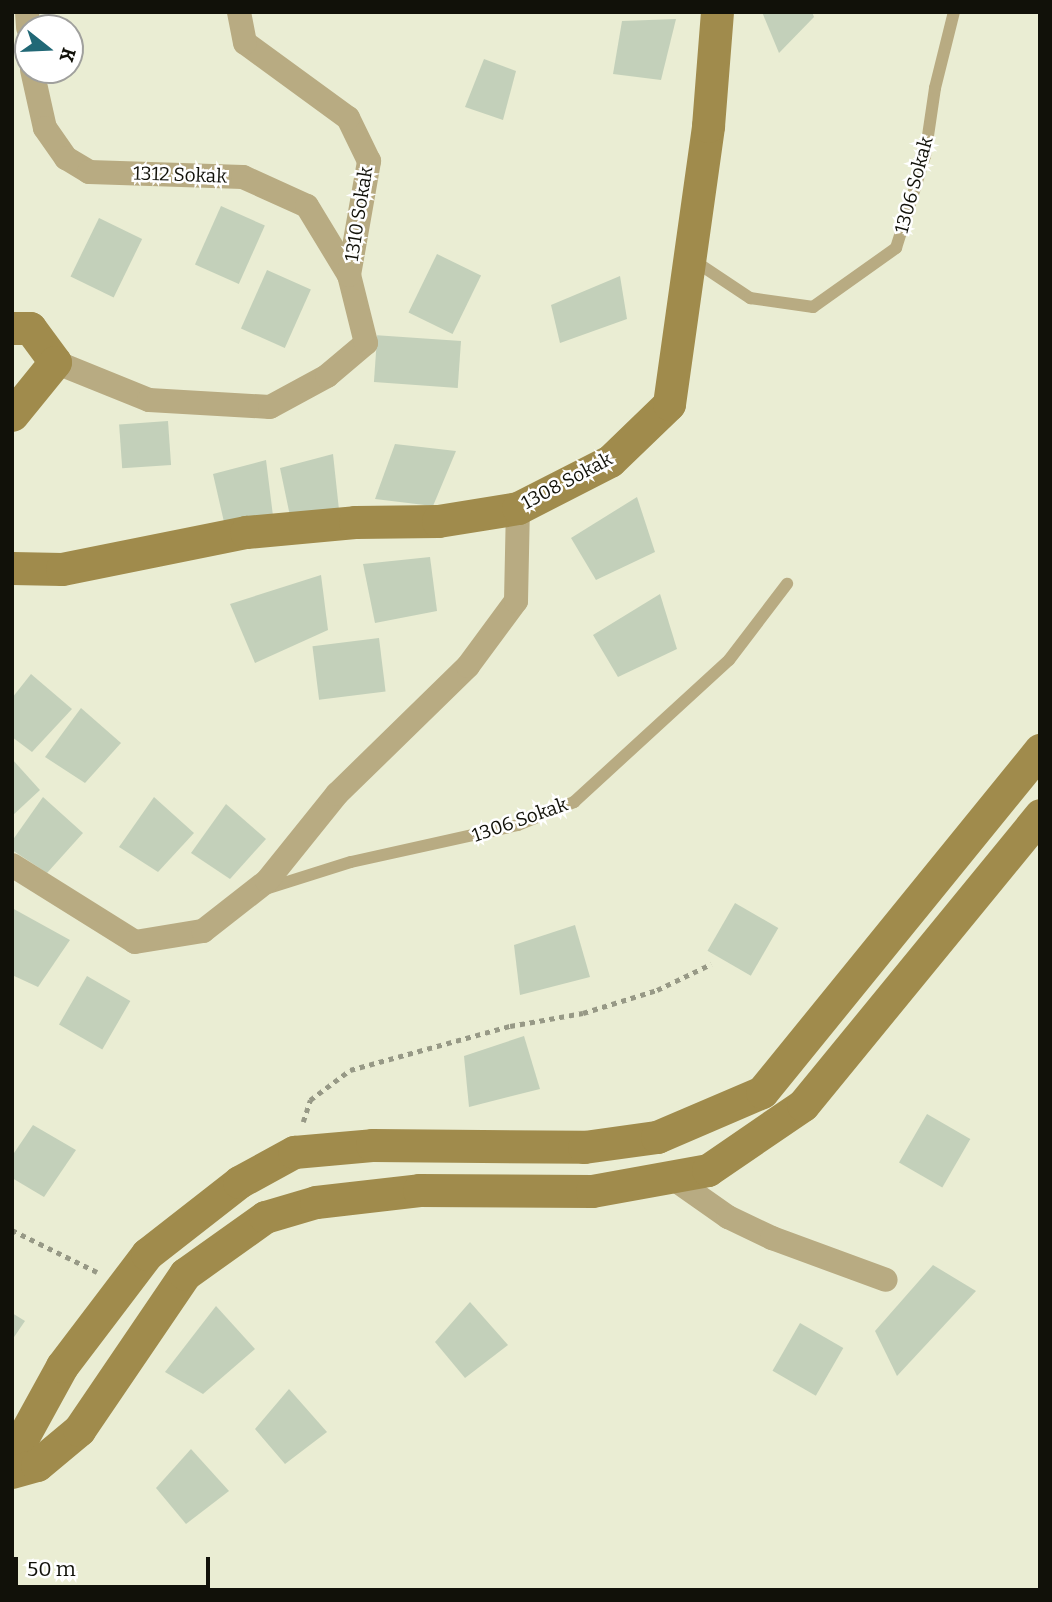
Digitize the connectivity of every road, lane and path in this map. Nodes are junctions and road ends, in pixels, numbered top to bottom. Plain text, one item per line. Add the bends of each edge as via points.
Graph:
1 (239, 12) edge
2 (717, 12) edge
3 (954, 12) edge
4 (35, 84) edge
5 (690, 258) junction
6 (349, 275) junction
7 (12, 328) edge
8 (55, 362) junction
9 (12, 415) edge
10 (518, 508) junction
11 (12, 569) edge
12 (787, 584) dead end
13 (1040, 750) edge
14 (1040, 815) edge
15 (12, 865) edge
16 (251, 893) junction
17 (711, 964) dead end
18 (293, 1152) junction
19 (671, 1177) junction
20 (12, 1230) edge
21 (886, 1280) dead end
22 (123, 1285) junction
23 (12, 1457) edge
24 (12, 1472) edge

1 - 6 street, 1310 Sokak via 245,43 348,117 369,162
2 - 5 street, 1308 Sokak via 718,38
3 - 5 lane, 1306 Sokak via 935,88 925,156 896,248 813,307 750,298
4 - 6 street, 1312 Sokak via 46,128 66,158 89,172 243,177 307,206
5 - 10 street, 1308 Sokak via 669,404 610,461
6 - 8 street, 1310 Sokak via 366,343 327,376 270,407 149,400
7 - 8 street via 30,328
8 - 9 street
10 - 11 street, 1308 Sokak via 438,521 355,522 246,532 62,569
10 - 16 street, 1306 Sokak via 516,601 468,666 337,794 267,881
12 - 16 lane, 1306 Sokak via 729,660 574,802 518,825 351,862
13 - 18 street via 762,1092 657,1137 584,1147 372,1145
14 - 19 street via 803,1105 708,1170
15 - 16 street, 1306 Sokak via 135,942 203,931
17 - 18 path via 657,990 583,1013 510,1026 350,1070 310,1100
18 - 22 street via 239,1182 147,1254
19 - 21 street via 728,1217 761,1233
19 - 24 street via 592,1191 419,1191 316,1202 265,1217 185,1274 79,1430 37,1465
20 - 22 path
22 - 23 street via 62,1366

